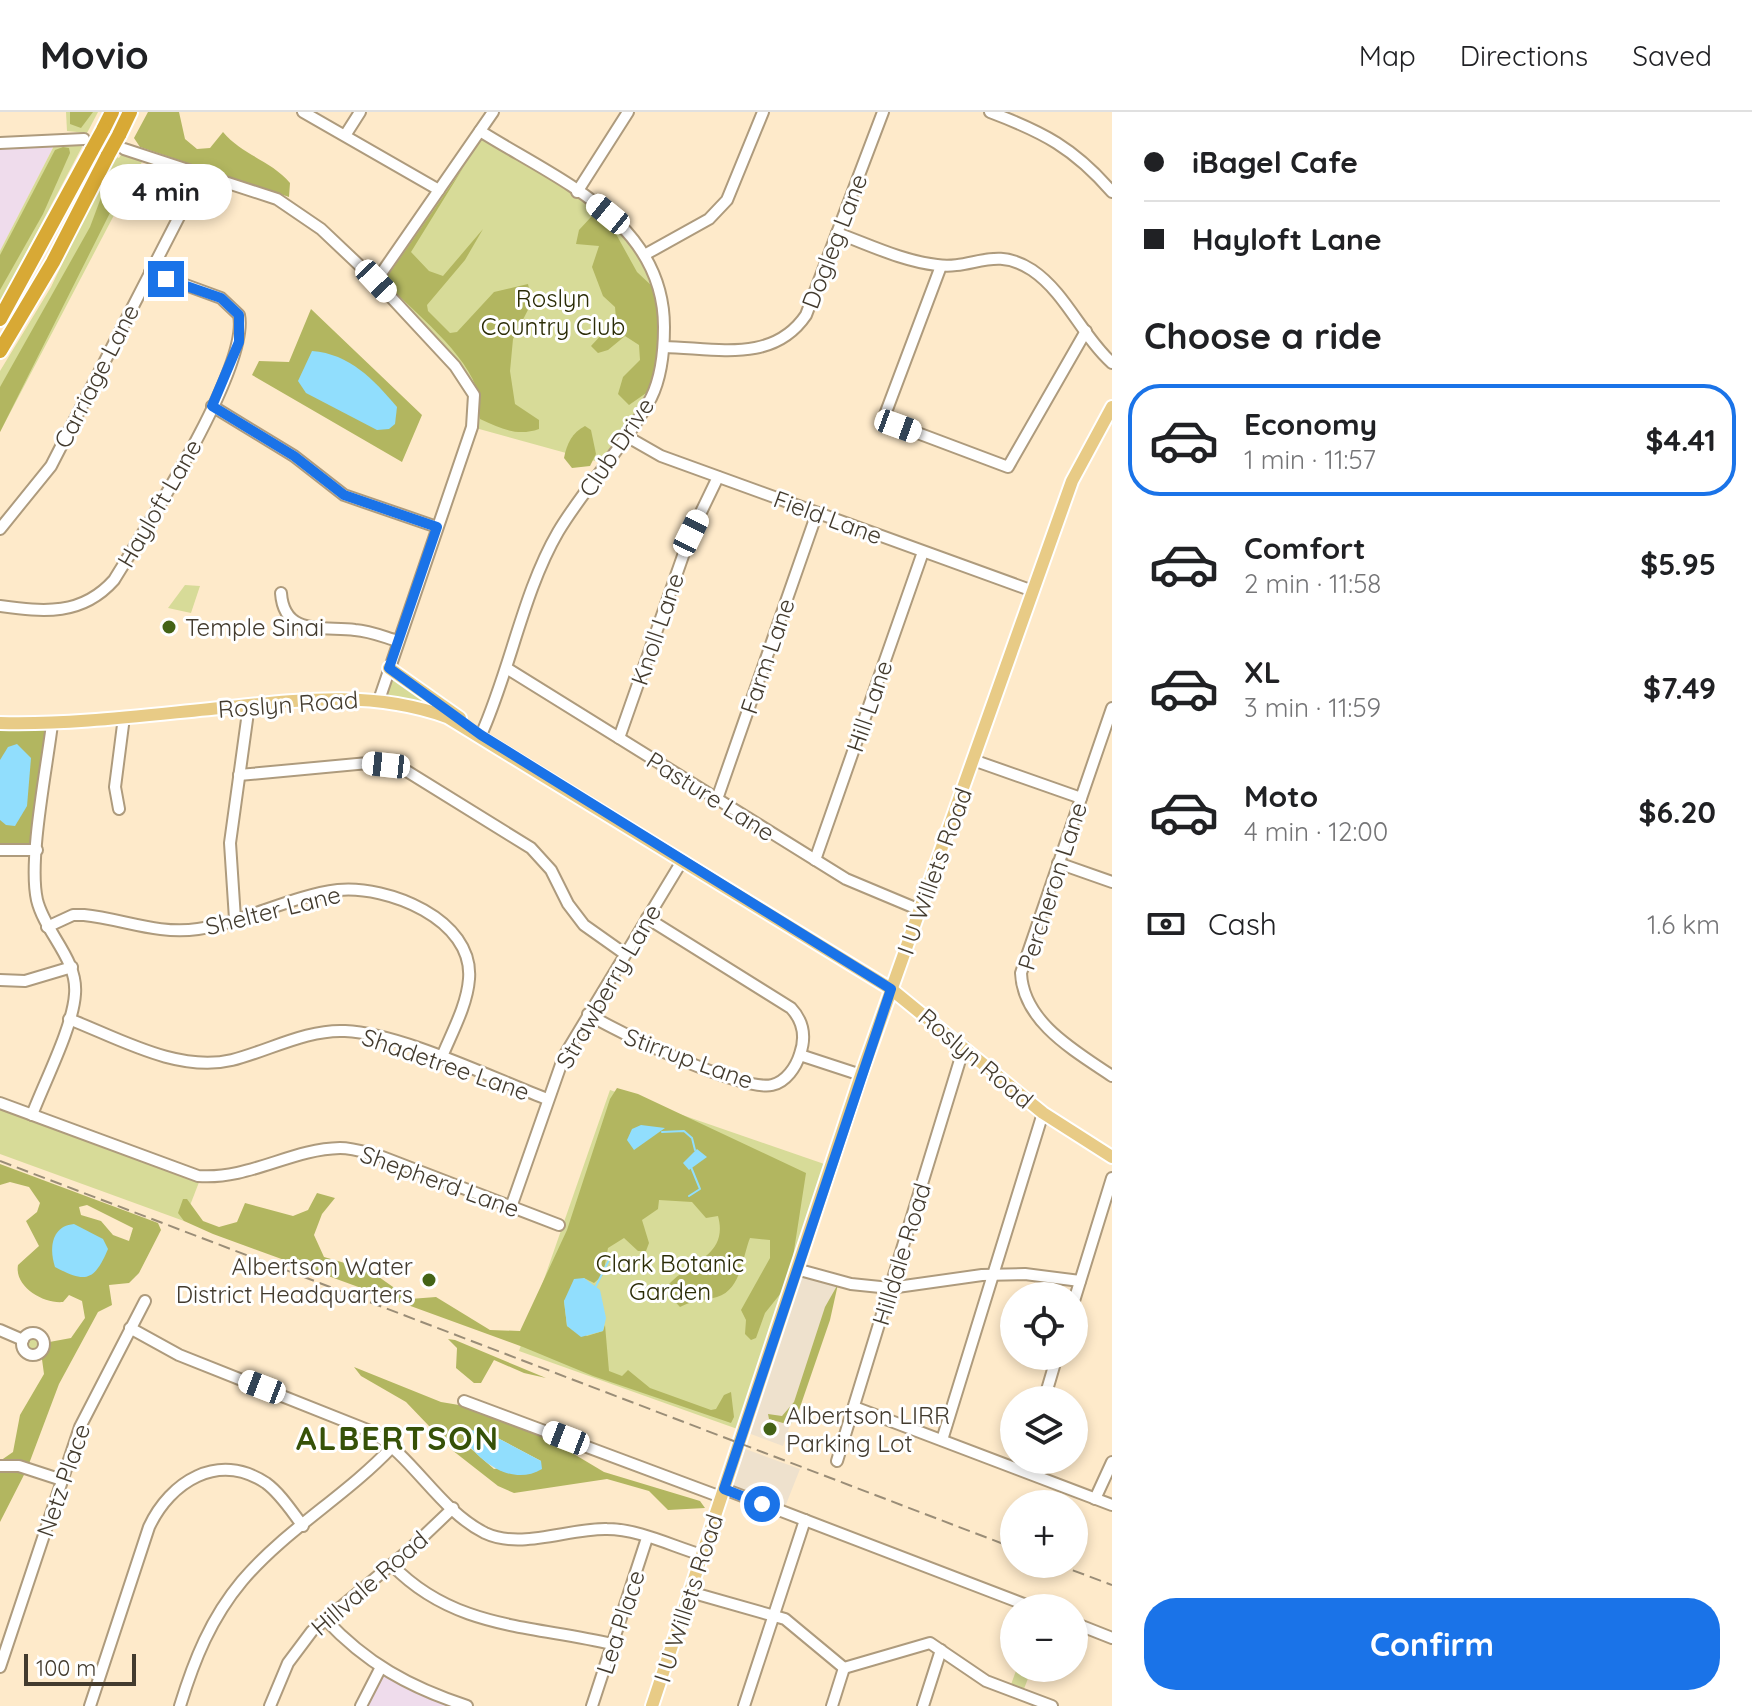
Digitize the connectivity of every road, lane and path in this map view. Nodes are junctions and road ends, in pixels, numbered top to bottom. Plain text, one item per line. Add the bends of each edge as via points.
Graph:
1 (112, 112) edge
2 (130, 112) edge
3 (303, 112) edge
4 (360, 112) edge
5 (493, 112) edge
6 (628, 112) edge
7 (763, 112) edge
8 (883, 112) edge
9 (990, 112) edge
10 (480, 131) junction
11 (346, 134) junction
12 (122, 142) junction
13 (0, 143) edge
14 (88, 144) junction
15 (202, 172) junction
16 (439, 190) junction
17 (577, 192) junction
18 (1112, 192) edge
19 (837, 233) junction
20 (646, 254) junction
21 (941, 266) junction
22 (150, 272) junction
23 (376, 281) junction
24 (0, 319) edge
25 (1086, 331) junction
26 (664, 347) junction
27 (0, 351) edge
28 (1112, 363) edge
29 (212, 406) junction
30 (1112, 407) edge
31 (626, 436) junction
32 (718, 477) junction
33 (817, 513) junction
34 (437, 527) junction
35 (0, 529) edge
36 (923, 552) junction
37 (1033, 591) junction
38 (281, 593) dead end
39 (0, 606) edge
40 (398, 641) junction
41 (389, 668) junction
42 (508, 669) junction
43 (379, 700) junction
44 (249, 705) junction
45 (1112, 708) edge
46 (124, 717) junction
47 (0, 723) edge
48 (52, 724) junction
49 (481, 735) junction
50 (619, 738) junction
51 (973, 760) junction
52 (239, 775) junction
53 (1081, 798) junction
54 (717, 799) junction
55 (119, 809) dead end
56 (0, 850) edge
57 (37, 850) junction
58 (815, 860) junction
59 (682, 861) junction
60 (1058, 863) junction
61 (1112, 882) edge
62 (920, 910) junction
63 (647, 918) junction
64 (235, 919) junction
65 (47, 927) junction
66 (625, 954) junction
67 (72, 967) junction
68 (0, 980) edge
69 (891, 989) junction
70 (588, 1014) junction
71 (69, 1019) junction
72 (964, 1047) junction
73 (800, 1055) junction
74 (441, 1059) junction
75 (861, 1075) junction
76 (1112, 1076) edge
77 (547, 1099) junction
78 (0, 1103) edge
79 (1043, 1113) junction
80 (32, 1115) junction
81 (1112, 1157) edge
82 (1112, 1178) edge
83 (511, 1207) junction
84 (559, 1225) dead end
85 (796, 1269) junction
86 (993, 1275) junction
87 (1080, 1281) joint
88 (890, 1288) junction
89 (145, 1301) dead end
90 (130, 1328) junction
91 (0, 1330) edge
92 (23, 1340) dead end
93 (464, 1401) dead end
94 (854, 1407) junction
95 (942, 1440) junction
96 (392, 1447) junction
97 (1000, 1458) edge
98 (837, 1461) dead end
99 (1112, 1462) edge
100 (0, 1466) edge
101 (1043, 1474) edge
102 (62, 1480) junction
103 (722, 1493) junction
104 (1095, 1499) junction
105 (1112, 1505) edge
106 (453, 1508) junction
107 (805, 1520) junction
108 (303, 1526) junction
109 (647, 1538) junction
110 (702, 1555) junction
111 (392, 1565) junction
112 (690, 1592) junction
113 (1000, 1595) edge
114 (775, 1614) junction
115 (325, 1619) junction
116 (1088, 1629) edge
117 (1112, 1638) edge
118 (612, 1644) junction
119 (941, 1650) junction
120 (0, 1667) edge
121 (844, 1668) junction
122 (380, 1669) junction
123 (90, 1706) edge
124 (180, 1706) edge
125 (270, 1706) edge
126 (361, 1706) edge
127 (467, 1706) edge
128 (592, 1706) edge
129 (652, 1706) edge
130 (744, 1706) edge
131 (832, 1706) edge
132 (923, 1706) edge
133 (1052, 1706) edge

1 - 14 highway, bridge
2 - 12 highway
3 - 11 street
4 - 11 street
5 - 10 street
6 - 17 street
7 - 20 street via 736,183 718,211
8 - 19 street, Dogleg Lane
9 - 18 street via 1061,143
10 - 16 street
10 - 17 street, Club Drive
11 - 16 street
12 - 15 street
12 - 27 highway, bridge via 108,155
13 - 14 street
14 - 24 highway
15 - 22 street, Carriage Lane
15 - 23 street via 298,211
16 - 23 street
17 - 20 street, Club Drive via 622,226
19 - 21 street
19 - 26 street, Dogleg Lane via 806,315 786,339 755,349
20 - 26 street, Club Drive via 664,308
21 - 25 street via 989,257 1019,262 1050,286
21 - 25 street via 883,420 1008,467
22 - 29 street, Hayloft Lane via 221,298 239,315 239,342
22 - 35 street, Carriage Lane via 51,466
23 - 34 street via 455,366 474,395 472,427
25 - 28 street
26 - 31 street, Club Drive via 652,396
29 - 34 street via 294,456 344,495
29 - 39 street, Hayloft Lane via 183,466 105,590 63,610
30 - 37 main road, I U Willets Road via 1072,481
31 - 32 street, Field Lane via 661,456
31 - 42 street, Club Drive via 551,547
32 - 33 street, Field Lane
32 - 50 street, Knoll Lane via 691,533
33 - 36 street, Field Lane
33 - 54 street, Farm Lane
34 - 40 street
36 - 37 street, Field Lane
36 - 58 street, Hill Lane
37 - 51 main road, I U Willets Road
38 - 40 street via 288,615 304,627 359,630
40 - 41 street
41 - 43 street
41 - 49 main road
42 - 49 street, Club Drive
42 - 50 street, Pasture Lane
43 - 44 main road, Roslyn Road via 322,698
43 - 49 main road, Roslyn Road via 431,711
44 - 46 main road, Roslyn Road
44 - 52 street
45 - 53 street, Percheron Lane
46 - 48 main road, Roslyn Road
46 - 55 street via 115,787
47 - 48 main road, Roslyn Road
48 - 57 street
49 - 59 main road, Roslyn Road
50 - 54 street, Pasture Lane
51 - 53 street
51 - 62 main road, I U Willets Road
52 - 64 street via 229,865
52 - 66 street via 368,763 405,770 531,848 551,870 584,925
53 - 60 street, Percheron Lane
54 - 58 street, Pasture Lane
56 - 57 street
57 - 65 street via 36,897
58 - 62 street, Pasture Lane via 864,889
59 - 63 street, Strawberry Lane
59 - 69 main road, Roslyn Road
60 - 61 street
60 - 76 street, Percheron Lane via 1026,953 1022,985 1037,1017
62 - 69 main road, I U Willets Road
63 - 66 street, Strawberry Lane
63 - 73 street via 791,1008 803,1030
64 - 65 street, Shelter Lane via 175,931 73,915
64 - 74 street, Shelter Lane via 326,892 360,890 401,900 445,926 463,947 469,979
65 - 67 street
66 - 70 street, Strawberry Lane
67 - 68 street via 25,981
67 - 71 street via 75,995
69 - 72 main road, Roslyn Road
69 - 75 main road, I U Willets Road
70 - 73 street, Stirrup Lane via 639,1041 758,1086 786,1078
70 - 77 street, Strawberry Lane
71 - 74 street, Shadetree Lane via 194,1063 231,1060 340,1031 382,1037
71 - 80 street
72 - 79 main road, Roslyn Road
72 - 88 street, Hilldale Road
73 - 75 street
74 - 77 street, Shadetree Lane
75 - 85 main road, I U Willets Road
77 - 83 street, Strawberry Lane
78 - 80 street, Shepherd Lane
79 - 81 main road, Roslyn Road
79 - 86 street
80 - 83 street, Shepherd Lane via 198,1176 230,1176 325,1150 352,1149
82 - 87 street
83 - 84 street, Shepherd Lane
85 - 88 street
85 - 103 main road, I U Willets Road
86 - 87 street
86 - 88 street
86 - 95 street
88 - 94 street, Hilldale Road
89 - 90 street, Netz Place
90 - 96 street via 179,1355 363,1427
90 - 102 street, Netz Place via 80,1427
91 - 92 street
93 - 103 street
94 - 95 street
94 - 98 street, Hilldale Road
95 - 97 street
96 - 106 street
96 - 108 street
99 - 104 street
100 - 102 street via 19,1466
101 - 104 street
102 - 120 street, Netz Place
103 - 107 street
103 - 110 main road, I U Willets Road
104 - 105 street
106 - 109 street via 478,1529 500,1537 607,1529
106 - 111 street, Hillvale Road
107 - 113 street
107 - 114 street
108 - 123 street via 272,1488 247,1474 217,1470 180,1484 165,1497 149,1527
108 - 124 street via 257,1565 219,1611
109 - 110 street
109 - 118 street, Lea Place
110 - 112 main road, I U Willets Road
111 - 115 street, Hillvale Road
111 - 118 street via 422,1593 461,1614
112 - 114 street
112 - 129 main road, I U Willets Road
114 - 121 street
114 - 130 street
115 - 122 street
115 - 125 street, Hillvale Road via 293,1654
116 - 117 street
118 - 128 street, Lea Place
119 - 121 street via 923,1644
119 - 132 street
119 - 133 street via 986,1681
121 - 131 street
122 - 126 street
122 - 127 street via 412,1687

